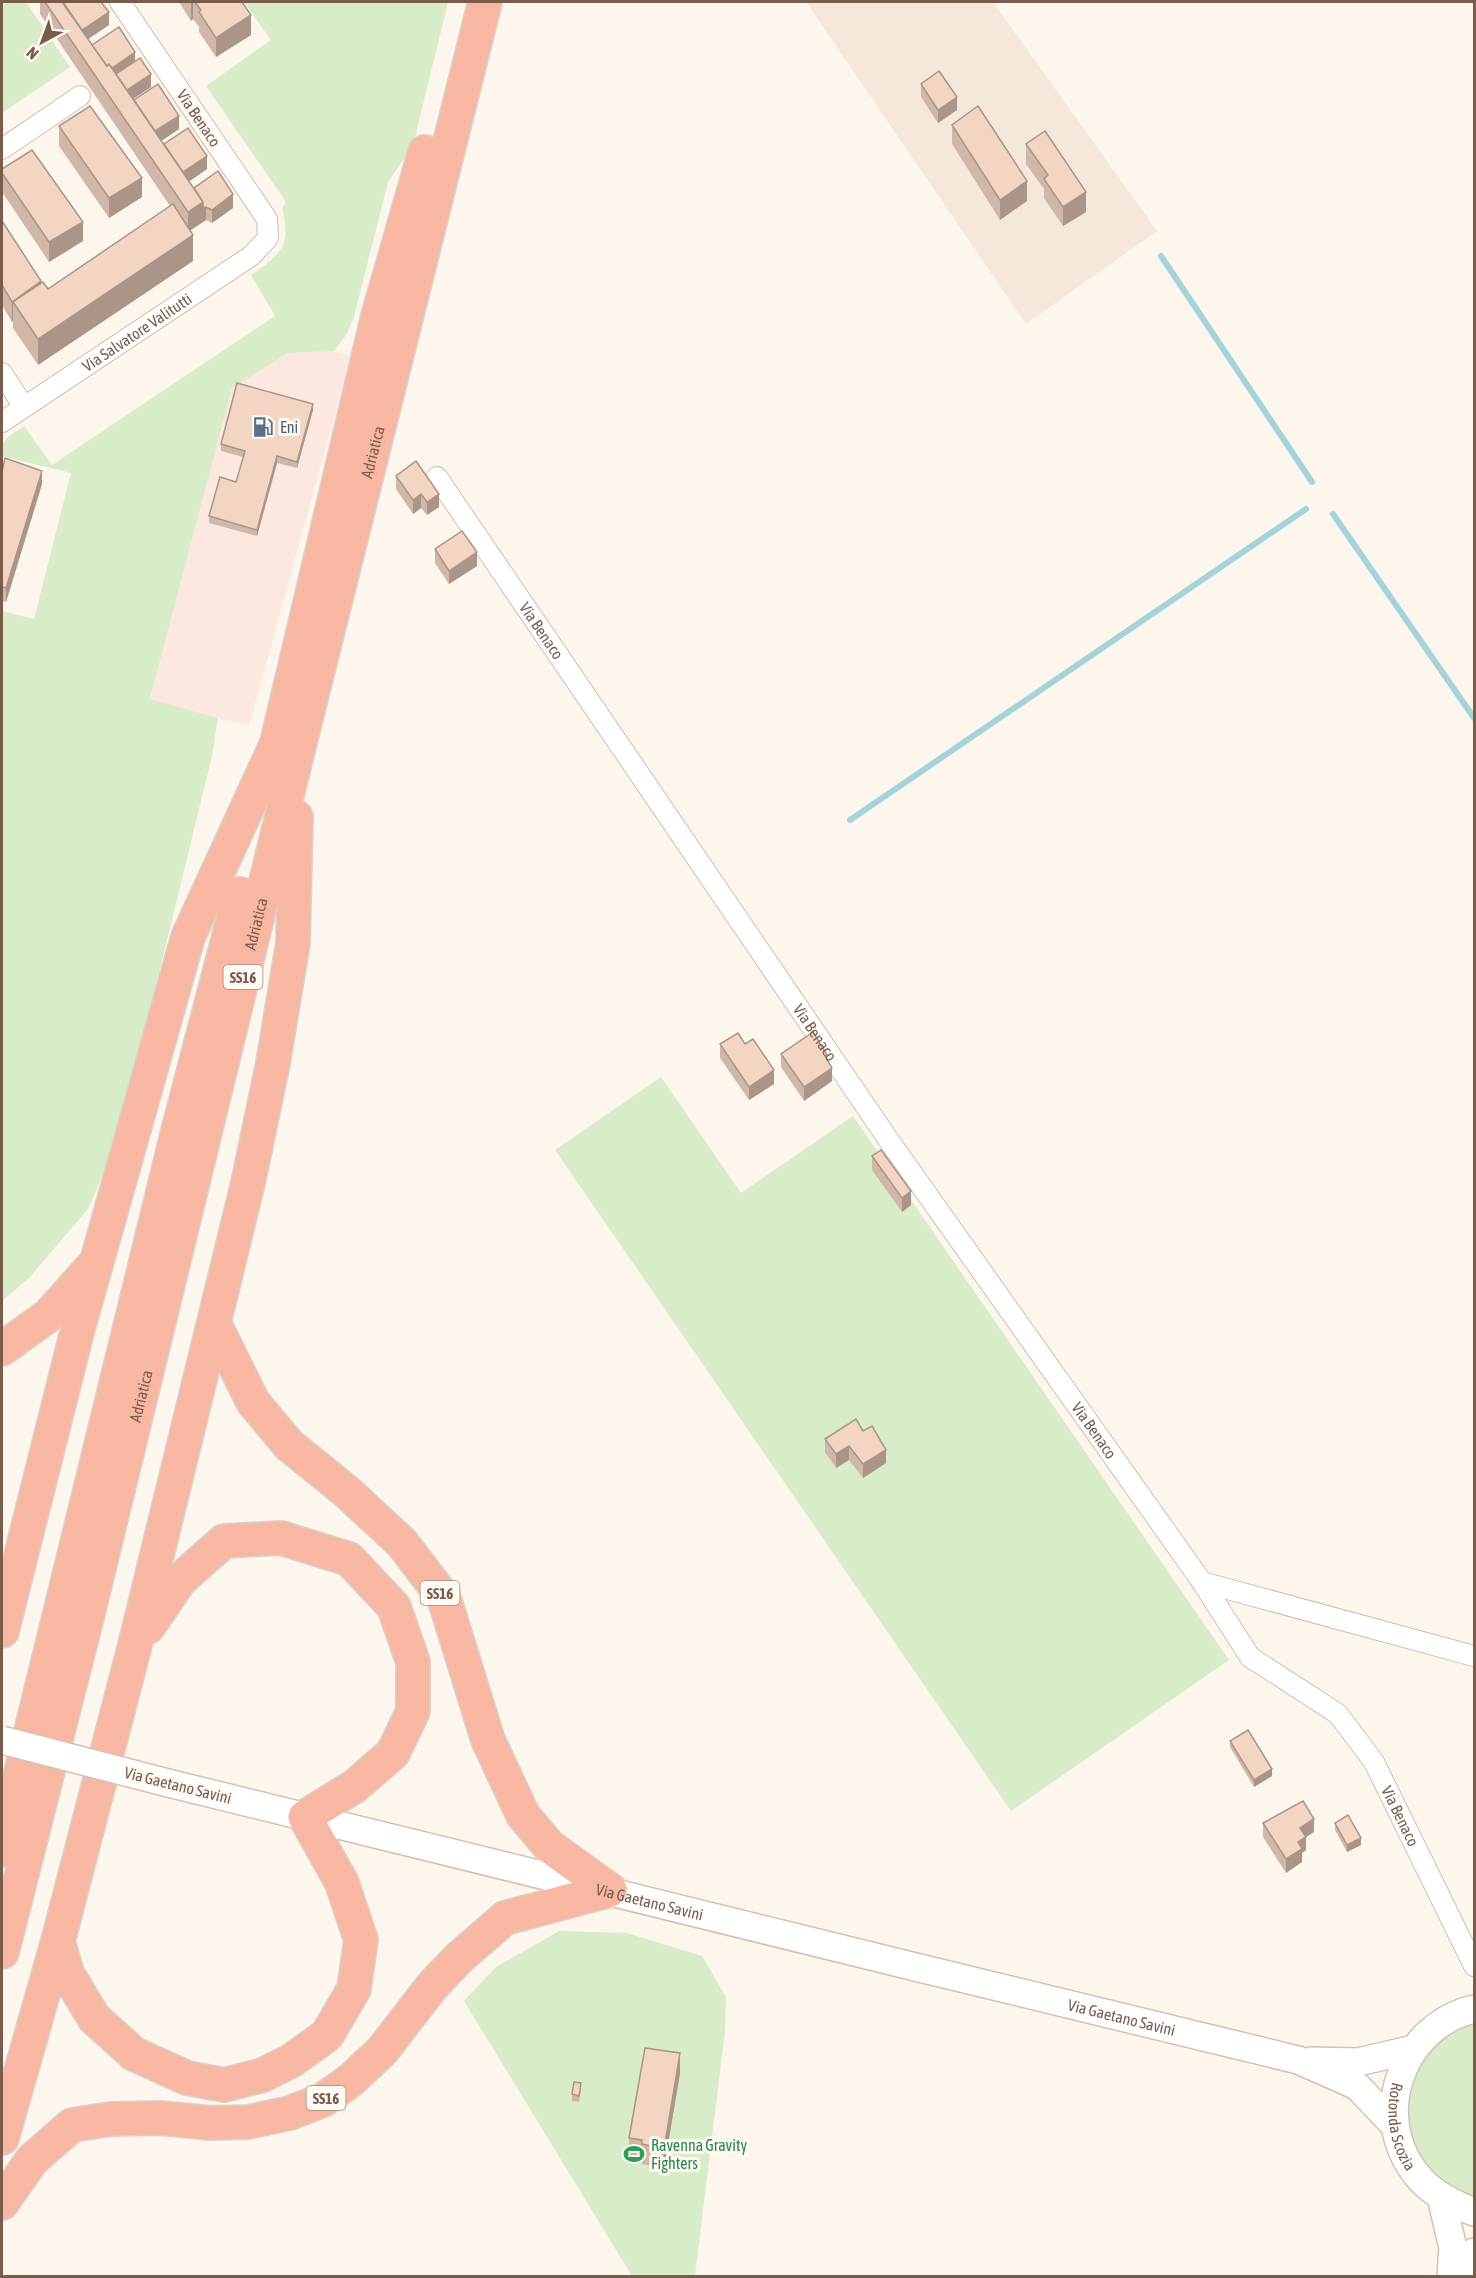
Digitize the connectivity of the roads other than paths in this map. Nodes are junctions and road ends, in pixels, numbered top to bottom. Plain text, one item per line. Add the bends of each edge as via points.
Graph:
1 (120, 2) edge
2 (462, 2) edge
3 (484, 2) edge
4 (80, 96) dead end
5 (2, 149) edge
6 (268, 238) joint
7 (2, 372) edge
8 (24, 407) junction
9 (2, 422) edge
10 (437, 477) dead end
11 (287, 747) junction
12 (97, 1261) junction
13 (214, 1325) junction
14 (2, 1349) edge
15 (6, 1578) edge
16 (1203, 1582) junction
17 (2, 1631) edge
18 (135, 1645) junction
19 (1474, 1656) edge
20 (2, 1740) edge
21 (305, 1816) junction
22 (2, 1850) edge
23 (610, 1890) junction
24 (58, 1941) junction
25 (2, 1953) edge
26 (1474, 1966) edge
27 (1474, 2009) edge
28 (1414, 2049) junction
29 (1298, 2060) junction
30 (1395, 2126) junction
31 (2, 2138) edge
32 (1441, 2198) junction
33 (2, 2203) edge
34 (1474, 2212) edge
35 (1474, 2252) edge
36 (1451, 2277) edge
37 (1457, 2277) edge

1 - 6 street, Via Benaco via 267,219
2 - 11 highway, Adriatica / SS16 via 378,316
3 - 11 highway, Adriatica / SS16
4 - 5 street
6 - 8 street, Via Salvatore Valitutti via 251,256
7 - 8 street
8 - 9 street, Via Salvatore Valitutti
10 - 16 street, Via Benaco via 890,1142
11 - 12 highway, SS16 via 188,937
11 - 13 highway, SS16 via 293,943 273,1063
11 - 22 highway, Adriatica / SS16 via 241,893 178,1131
11 - 25 highway, Adriatica / SS16 via 193,1186
12 - 14 highway, SS16 via 49,1315
12 - 15 highway, SS16
13 - 18 highway, SS16
13 - 23 highway, SS16 via 253,1402 282,1437 402,1543 444,1598 488,1740 523,1815 549,1846
15 - 17 highway, SS16
16 - 19 street
16 - 26 street, Via Benaco via 1250,1657 1338,1714 1374,1762
18 - 21 highway, SS16 via 180,1580 224,1541 281,1538 349,1559 394,1607 413,1662 413,1711 393,1753 355,1786
18 - 24 highway, SS16
20 - 21 street, Via Gaetano Savini, bridge
21 - 23 street, Via Gaetano Savini
21 - 24 highway via 342,1883 361,1940 354,1989 327,2035 291,2061 263,2075 224,2085 187,2078 134,2054 94,2018 67,1973
23 - 29 street, Via Gaetano Savini
23 - 33 highway, SS16 via 505,1918 433,1985 382,2051 323,2100 290,2113 248,2122 161,2118 72,2125 32,2160
24 - 31 highway, SS16
27 - 28 street, Rotonda Scozia via 1432,2029
28 - 29 street, Via Gaetano Savini via 1358,2062
28 - 30 street, Rotonda Scozia via 1397,2085
29 - 30 street, Via Gaetano Savini via 1357,2086
30 - 32 street, Rotonda Scozia via 1404,2154 1422,2181
32 - 34 street, Rotonda Scozia
32 - 36 street via 1453,2248
35 - 37 street

